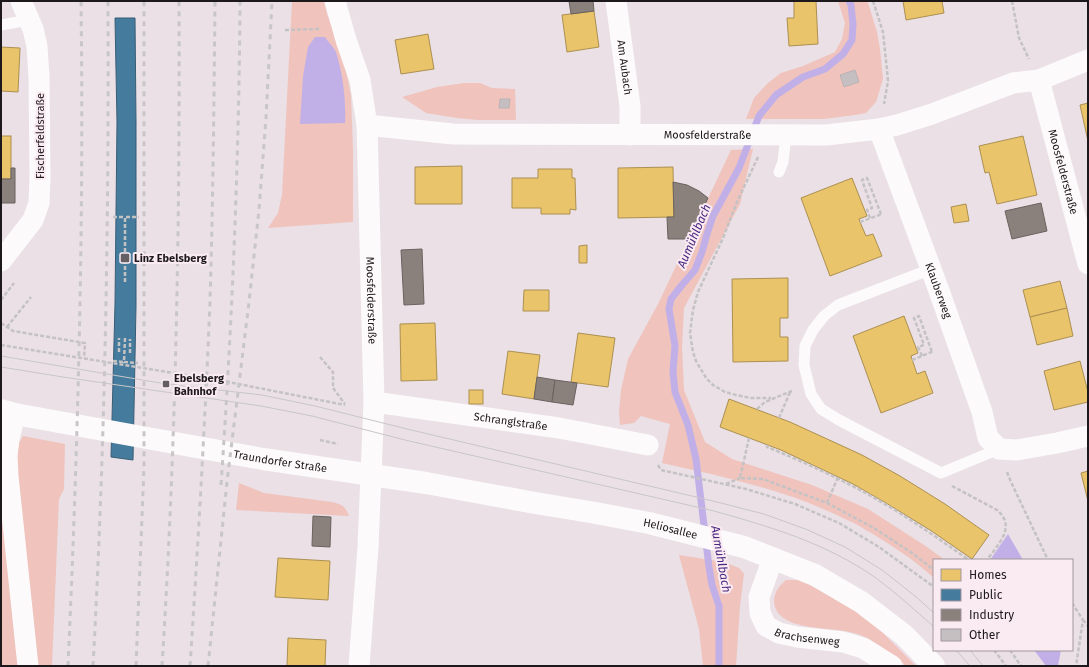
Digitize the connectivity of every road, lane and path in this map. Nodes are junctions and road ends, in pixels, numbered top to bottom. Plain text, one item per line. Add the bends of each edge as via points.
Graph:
1 (21, 1) edge
2 (335, 1) edge
3 (616, 1) edge
4 (873, 1) edge
5 (1012, 1) edge
6 (29, 20) junction
7 (1, 25) edge
8 (321, 29) dead end
9 (285, 30) dead end
10 (1088, 60) edge
11 (1039, 80) junction
12 (367, 125) junction
13 (883, 128) junction
14 (630, 135) junction
15 (786, 135) junction
16 (761, 144) junction
17 (779, 172) dead end
18 (886, 212) dead end
19 (881, 214) junction
20 (113, 217) dead end
21 (125, 217) junction
22 (139, 217) dead end
23 (870, 218) junction
24 (860, 222) dead end
25 (1, 261) edge
26 (1088, 264) edge
27 (931, 269) junction
28 (125, 282) dead end
29 (14, 283) dead end
30 (30, 297) dead end
31 (1, 300) edge
32 (1, 323) edge
33 (7, 327) junction
34 (119, 338) dead end
35 (125, 338) dead end
36 (130, 339) dead end
37 (1, 345) edge
38 (938, 349) dead end
39 (119, 352) dead end
40 (932, 352) junction
41 (130, 353) dead end
42 (922, 356) junction
43 (320, 357) dead end
44 (84, 358) junction
45 (912, 360) dead end
46 (111, 361) dead end
47 (124, 362) junction
48 (138, 363) dead end
49 (809, 386) junction
50 (790, 392) junction
51 (772, 398) junction
52 (374, 402) junction
53 (757, 409) dead end
54 (8, 412) edge
55 (779, 418) dead end
56 (1088, 436) edge
57 (749, 438) dead end
58 (320, 440) dead end
59 (338, 444) dead end
60 (648, 445) dead end
61 (768, 445) dead end
62 (999, 449) junction
63 (940, 473) junction
64 (682, 475) dead end
65 (372, 476) junction
66 (740, 478) junction
67 (838, 478) junction
68 (724, 484) junction
69 (827, 502) junction
70 (773, 558) junction
71 (968, 559) edge
72 (988, 559) edge
73 (1048, 559) edge
74 (933, 569) edge
75 (933, 587) edge
76 (1073, 604) edge
77 (1083, 620) junction
78 (1088, 626) edge
79 (995, 651) edge
80 (1011, 651) edge
81 (28, 666) edge
82 (359, 666) edge
83 (892, 666) edge
84 (934, 666) edge
85 (1006, 666) edge
86 (1022, 666) edge
87 (1076, 666) edge

1 - 6 street, Fischerfeldstraße
2 - 12 street, Moosfelderstraße via 360,80
3 - 14 street, Am Aubach via 630,106
4 - 13 path via 883,32 888,81
5 - 11 path via 1019,38
6 - 7 lane
6 - 25 street, Fischerfeldstraße via 37,46 39,77 39,202 33,220
8 - 9 path
10 - 11 street, Moosfelderstraße
11 - 13 street, Moosfelderstraße via 1013,83 932,114
11 - 26 street, Moosfelderstraße
12 - 14 street, Moosfelderstraße via 453,134
12 - 52 street, Moosfelderstraße
13 - 15 street, Moosfelderstraße via 826,135
13 - 27 street, Klauberweg
14 - 16 street, Moosfelderstraße via 740,135
15 - 16 street, Moosfelderstraße
15 - 17 lane via 783,162
16 - 51 path via 698,292 690,333 696,361 713,385 736,395
18 - 19 path
19 - 23 path
19 - 23 path via 867,178 862,180 872,208 867,210
20 - 21 path
21 - 22 path
21 - 28 path
23 - 24 path
27 - 49 lane via 838,304 824,316 805,346 804,365
27 - 62 street, Klauberweg via 982,412 988,438
29 - 31 path
30 - 33 path
32 - 33 path
33 - 44 path via 13,331 85,343
34 - 39 path
35 - 47 path
36 - 41 path
37 - 44 path
38 - 40 path
40 - 42 path
40 - 42 path via 919,316 914,318 924,345 918,347
42 - 45 path
43 - 44 path via 333,372 333,388 346,405
46 - 47 path
47 - 48 path
49 - 50 path
49 - 63 lane via 821,409
50 - 51 path
50 - 55 path
51 - 53 path
52 - 60 street, Schranglstraße via 559,428
52 - 65 street, Moosfelderstraße
54 - 65 street, Traundorfer Straße via 263,459
54 - 81 street via 8,476
56 - 62 street via 1017,450
57 - 66 path
58 - 59 path
61 - 67 path
62 - 63 lane
62 - 73 path via 1011,482
63 - 72 path via 946,482 1002,514 1005,532
64 - 68 path
65 - 70 street, Heliosallee via 426,483 649,523 744,547
65 - 82 street
66 - 68 path
66 - 69 path via 763,479
67 - 69 path
67 - 71 path via 908,518
68 - 75 path via 795,504 839,523 879,547
69 - 74 path via 874,528
70 - 83 street, Brachsenweg via 759,597 760,613 766,626 779,633 843,642 863,648
70 - 84 street, Heliosallee via 815,575 861,602 904,635
76 - 77 path
77 - 78 path
77 - 87 path
79 - 85 path
80 - 86 path

